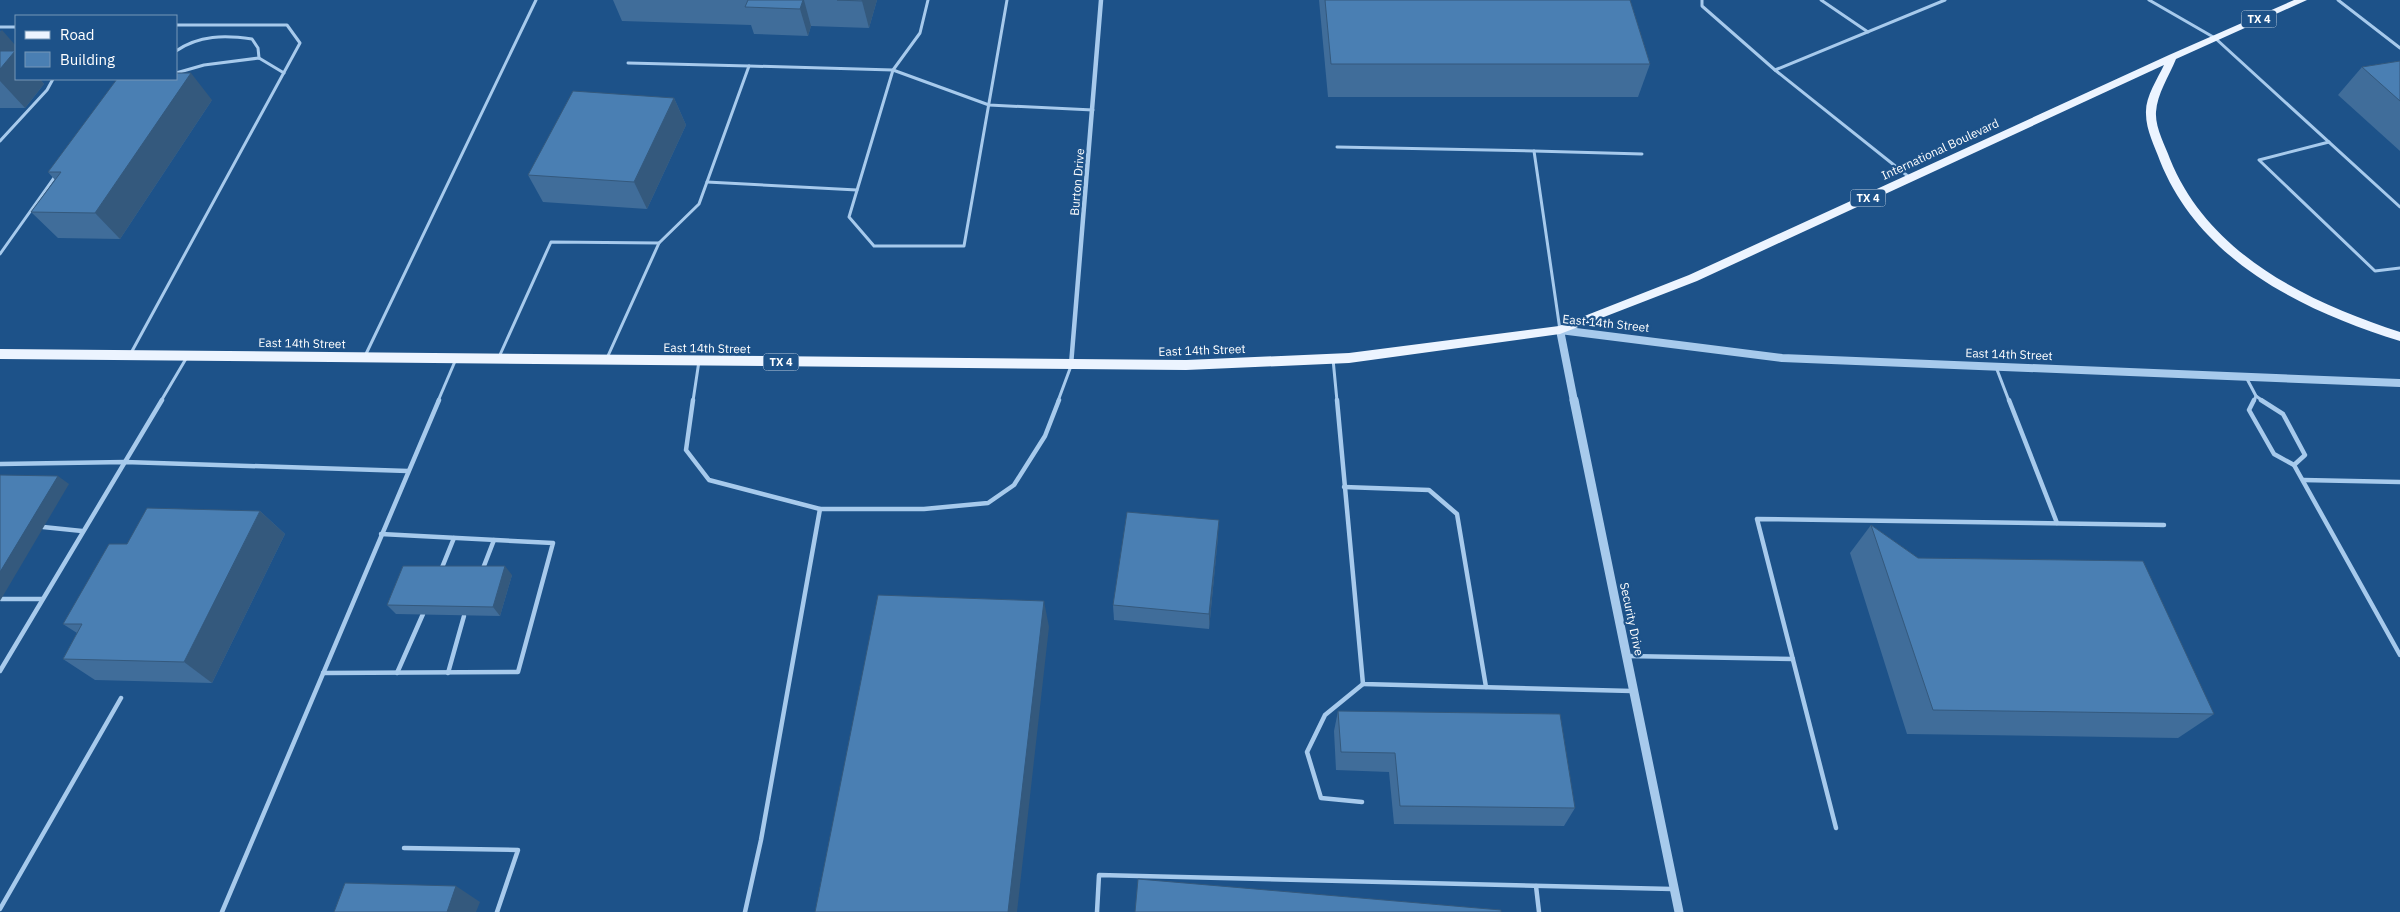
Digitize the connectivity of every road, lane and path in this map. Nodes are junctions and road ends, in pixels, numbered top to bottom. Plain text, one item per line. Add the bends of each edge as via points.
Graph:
1 (536, 0) edge
2 (928, 0) edge
3 (1007, 0) edge
4 (1101, 0) edge
5 (1702, 0) edge
6 (1821, 0) edge
7 (1945, 0) edge
8 (2149, 0) edge
9 (2302, 0) edge
10 (2338, 0) edge
11 (178, 25) edge
12 (15, 26) edge
13 (0, 27) edge
14 (1868, 32) junction
15 (2215, 38) junction
16 (2400, 48) edge
17 (178, 50) edge
18 (2172, 57) junction
19 (259, 58) junction
20 (628, 63) dead end
21 (749, 66) junction
22 (893, 70) junction
23 (1775, 70) junction
24 (178, 72) edge
25 (284, 73) junction
26 (52, 80) edge
27 (988, 105) junction
28 (1093, 110) junction
29 (0, 141) edge
30 (2329, 142) junction
31 (1337, 148) dead end
32 (1534, 151) junction
33 (1642, 154) dead end
34 (56, 174) edge
35 (1911, 178) junction
36 (707, 182) junction
37 (857, 190) junction
38 (2400, 207) edge
39 (38, 212) edge
40 (23, 222) junction
41 (660, 243) junction
42 (0, 254) edge
43 (2400, 268) edge
44 (1560, 330) junction
45 (2400, 337) edge
46 (0, 354) edge
47 (130, 355) junction
48 (188, 356) junction
49 (364, 358) junction
50 (456, 359) junction
51 (498, 359) junction
52 (1333, 359) junction
53 (606, 360) junction
54 (699, 362) junction
55 (1071, 366) junction
56 (1996, 367) junction
57 (2246, 377) junction
58 (2400, 383) edge
59 (2256, 396) junction
60 (125, 462) junction
61 (0, 464) edge
62 (2294, 465) junction
63 (408, 471) junction
64 (2303, 480) junction
65 (2400, 482) edge
66 (1344, 487) junction
67 (820, 508) junction
68 (2057, 523) junction
69 (2164, 526) dead end
70 (43, 528) dead end
71 (82, 531) junction
72 (381, 534) junction
73 (454, 538) junction
74 (494, 540) junction
75 (439, 575) edge
76 (480, 575) edge
77 (1, 599) edge
78 (42, 599) junction
79 (422, 614) edge
80 (464, 616) edge
81 (2400, 655) edge
82 (1627, 656) junction
83 (1792, 658) junction
84 (2, 663) edge
85 (0, 671) edge
86 (323, 673) junction
87 (448, 673) junction
88 (397, 674) junction
89 (1363, 684) junction
90 (1486, 687) junction
91 (1634, 691) junction
92 (121, 698) dead end
93 (1362, 802) dead end
94 (1836, 828) dead end
95 (404, 848) dead end
96 (1536, 886) junction
97 (1674, 889) junction
98 (0, 909) edge
99 (222, 912) edge
100 (497, 912) edge
101 (745, 912) edge
102 (1097, 912) edge
103 (1538, 912) edge
104 (1679, 912) edge

1 - 49 lane
2 - 22 lane via 920,34
3 - 27 lane
4 - 28 street, Burton Drive
5 - 23 lane via 1702,6
6 - 14 lane
7 - 14 lane
8 - 15 lane
9 - 15 main road, International Boulevard / TX 4
10 - 16 lane
11 - 25 lane via 287,25 300,43
12 - 13 lane
14 - 23 lane
15 - 18 main road, International Boulevard / TX 4
15 - 30 lane
17 - 19 lane via 197,41 235,36 252,39 258,48
18 - 35 main road, International Boulevard / TX 4
18 - 45 main road via 2150,110 2166,167 2183,200 2224,246 2288,292 2328,312
19 - 24 lane via 204,65
19 - 25 lane
20 - 21 lane
21 - 22 lane
21 - 36 lane
22 - 27 lane
22 - 37 lane
23 - 35 lane
25 - 47 lane
26 - 29 lane
27 - 28 lane
27 - 37 lane via 964,246 874,246 849,217
28 - 55 street, Burton Drive
30 - 38 lane
30 - 43 lane via 2259,160 2375,271
31 - 32 lane
32 - 33 lane
32 - 44 lane
34 - 40 lane
35 - 44 main road, International Boulevard / TX 4 via 1693,278
36 - 37 lane
36 - 41 lane via 699,204
39 - 40 lane
40 - 42 lane
41 - 51 lane via 551,242
41 - 53 lane
44 - 52 main road, East 14th Street / TX 4
44 - 56 street, East 14th Street via 1782,358
44 - 82 street, Security Drive
46 - 47 main road, East 14th Street / TX 4
47 - 48 main road, East 14th Street / TX 4
48 - 49 main road, East 14th Street / TX 4
48 - 60 lane
49 - 50 main road, East 14th Street / TX 4
50 - 51 main road, East 14th Street / TX 4
50 - 63 lane
51 - 53 main road, East 14th Street / TX 4
52 - 55 main road, East 14th Street / TX 4
52 - 66 lane
53 - 54 main road, East 14th Street / TX 4
54 - 55 main road, East 14th Street / TX 4
54 - 67 lane via 686,450 709,480
55 - 67 lane via 1045,436 1014,484 988,503 924,509
56 - 57 street, East 14th Street
56 - 68 lane
57 - 58 street, East 14th Street
57 - 59 lane
59 - 62 lane via 2249,410 2274,454
59 - 62 lane via 2283,414 2305,455
60 - 61 lane
60 - 63 lane
60 - 71 lane
62 - 64 lane
63 - 72 lane
64 - 65 lane
64 - 81 lane
66 - 89 lane
66 - 90 lane via 1429,490 1457,514
67 - 101 lane via 761,840
68 - 69 lane
68 - 83 lane via 1757,519
70 - 71 lane
71 - 78 lane
72 - 73 lane
72 - 86 lane
73 - 74 lane
73 - 75 lane
74 - 76 lane
74 - 87 lane via 552,543 518,672
77 - 78 lane
78 - 84 lane
79 - 88 lane
80 - 87 lane
82 - 83 lane
82 - 91 street, Security Drive
83 - 94 lane
84 - 85 lane
86 - 88 lane
86 - 99 lane
87 - 88 lane
89 - 90 lane
89 - 93 lane via 1325,715 1307,752 1321,798
90 - 91 lane
91 - 97 street, Security Drive
92 - 98 lane
95 - 100 lane via 518,850
96 - 97 lane
96 - 102 lane via 1099,875
96 - 103 lane
97 - 104 street, Security Drive

